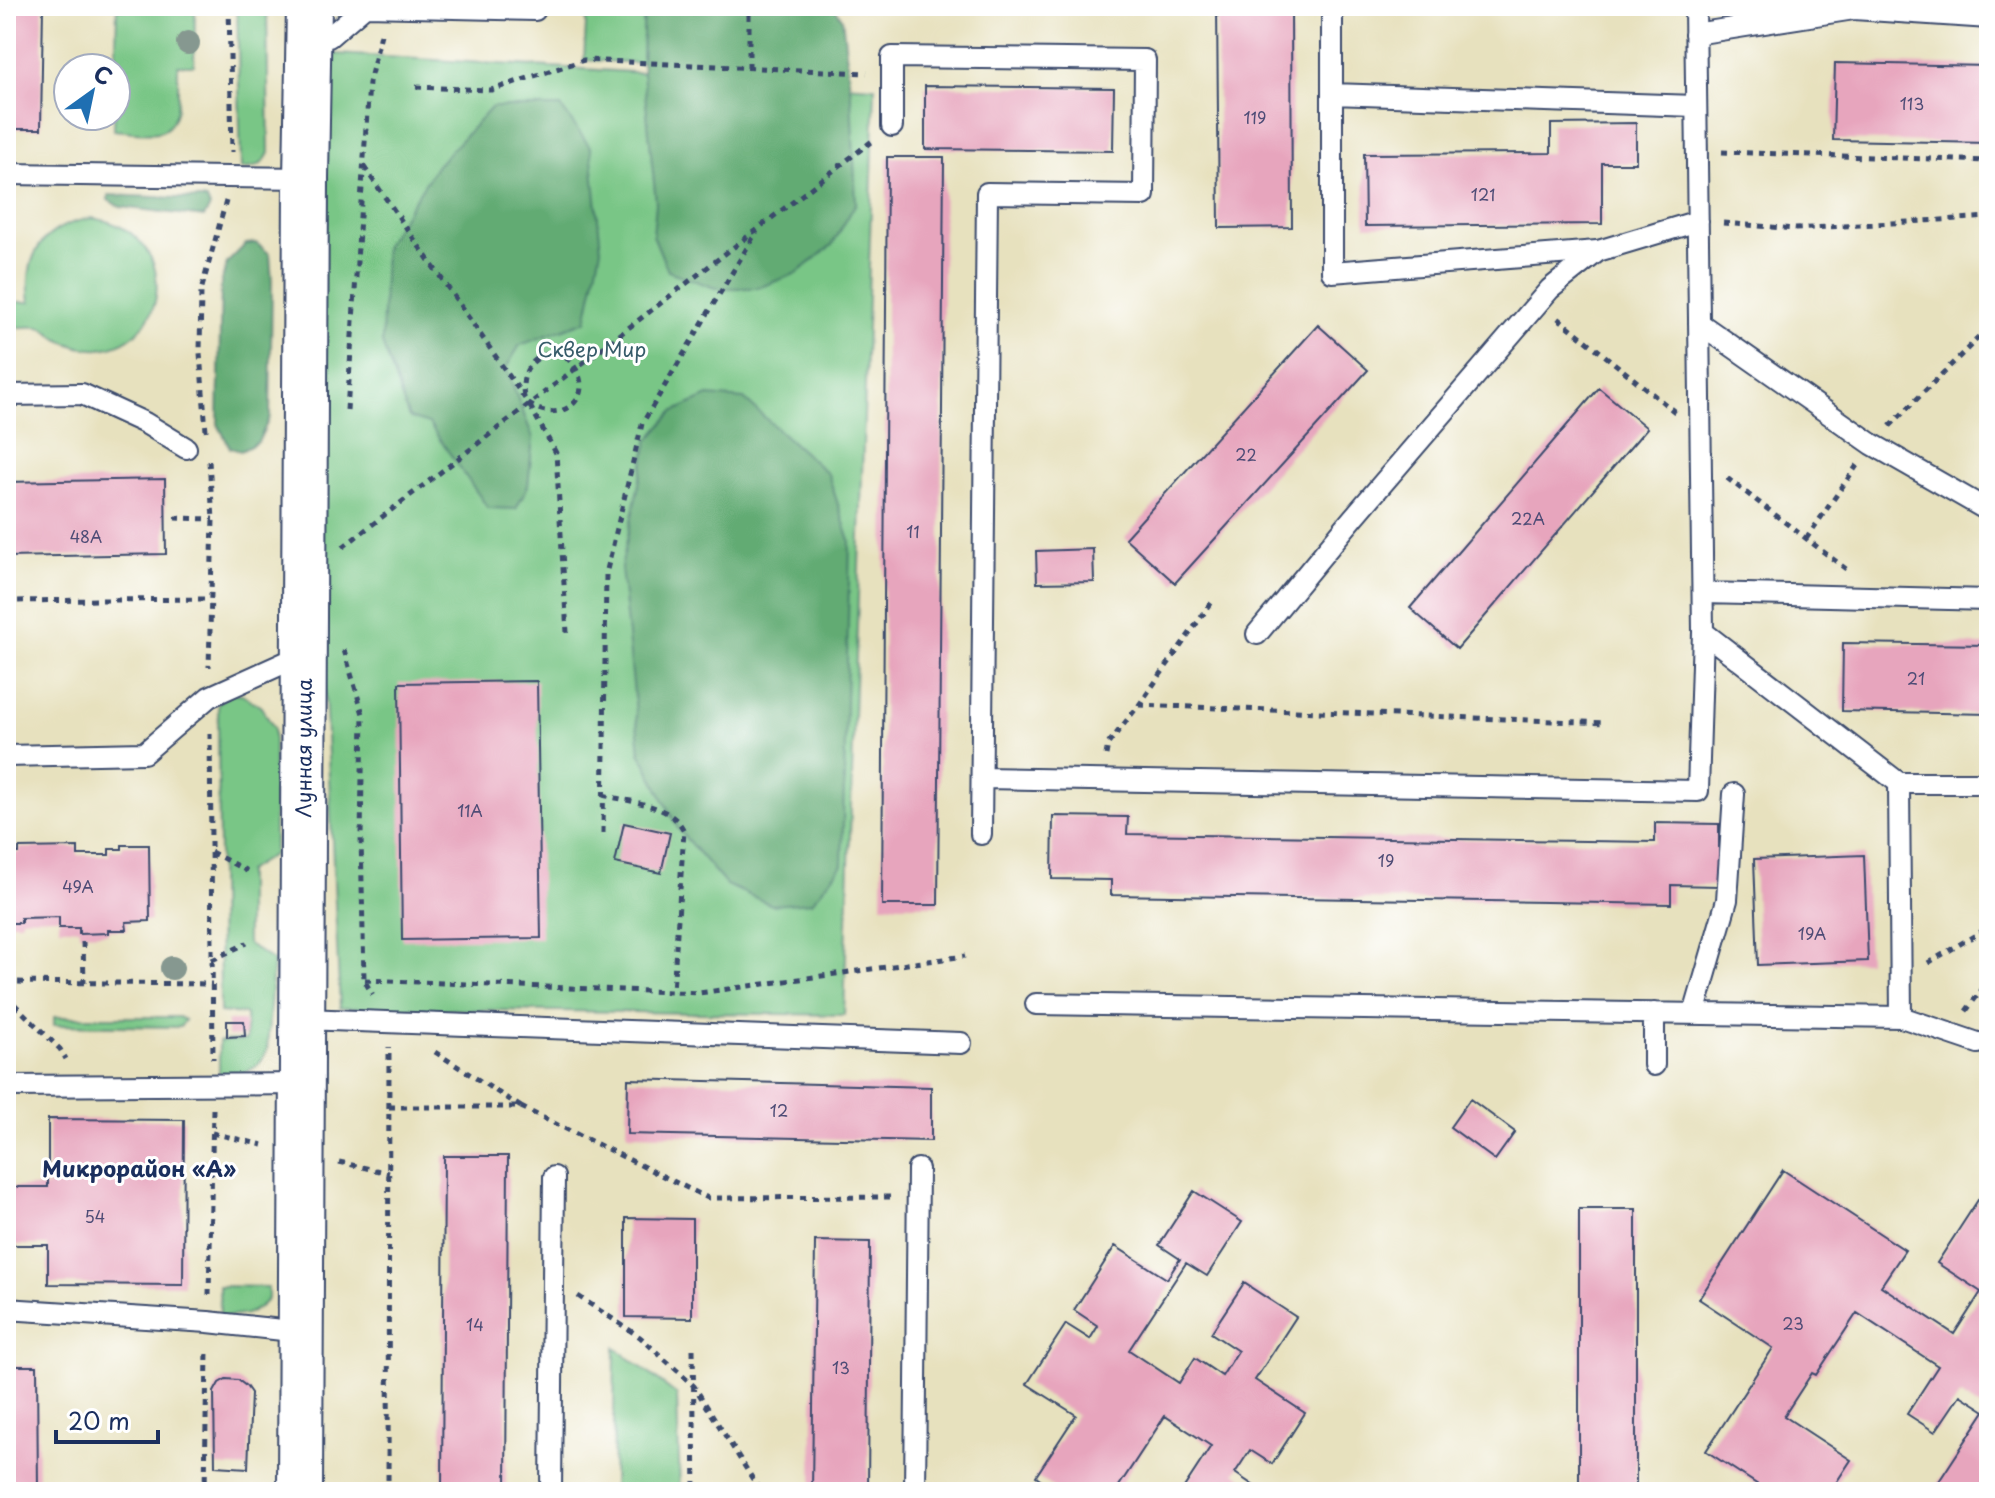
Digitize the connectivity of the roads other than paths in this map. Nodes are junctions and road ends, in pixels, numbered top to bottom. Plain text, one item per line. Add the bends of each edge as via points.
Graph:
1 (366, 6) edge
2 (388, 6) edge
3 (1332, 6) edge
4 (1695, 6) edge
5 (535, 10) dead end
6 (1989, 18) edge
7 (308, 22) edge
8 (1695, 34) junction
9 (1332, 94) junction
10 (1696, 106) junction
11 (892, 126) road end
12 (6, 174) edge
13 (306, 178) junction
14 (1698, 221) junction
15 (1598, 251) junction
16 (1699, 323) junction
17 (6, 395) edge
18 (186, 448) dead end
19 (1989, 511) edge
20 (1703, 593) junction
21 (1989, 600) edge
22 (1703, 632) junction
23 (1257, 634) dead end
24 (323, 648) junction
25 (6, 756) edge
26 (982, 778) junction
27 (1899, 783) junction
28 (1989, 783) edge
29 (1734, 794) dead end
30 (981, 834) dead end
31 (1036, 1004) dead end
32 (1654, 1013) junction
33 (1694, 1014) junction
34 (1901, 1017) junction
35 (303, 1019) junction
36 (961, 1043) dead end
37 (1978, 1043) dead end
38 (1654, 1065) dead end
39 (303, 1084) junction
40 (6, 1086) edge
41 (918, 1169) dead end
42 (554, 1177) dead end
43 (6, 1309) edge
44 (301, 1332) junction
45 (300, 1492) edge
46 (551, 1492) edge
47 (915, 1492) edge

1 - 2 lane
1 - 7 lane via 329,37
2 - 5 lane
3 - 9 lane
4 - 8 lane
6 - 8 lane via 1854,9
7 - 13 street, Лунная улица
8 - 10 lane
9 - 10 lane
9 - 15 lane via 1332,272
10 - 14 lane
11 - 26 lane via 892,57 1145,60 1144,195 987,193
12 - 13 lane
13 - 24 street, Лунная улица
14 - 15 lane
14 - 16 lane
15 - 23 lane via 1550,289
16 - 19 lane via 1872,444
16 - 20 lane
17 - 18 lane via 82,394
20 - 21 lane
20 - 22 lane
22 - 26 lane via 1698,791
22 - 27 lane
24 - 25 lane via 209,697 144,753
24 - 35 street, Лунная улица
26 - 30 lane
27 - 28 lane
27 - 34 lane
29 - 33 lane via 1727,900
31 - 32 lane
32 - 33 lane
32 - 38 lane
33 - 34 lane
34 - 37 lane
35 - 36 lane
35 - 39 street, Лунная улица
39 - 40 lane
39 - 44 street, Лунная улица
41 - 47 lane
42 - 46 lane
43 - 44 lane
44 - 45 street, Лунная улица

